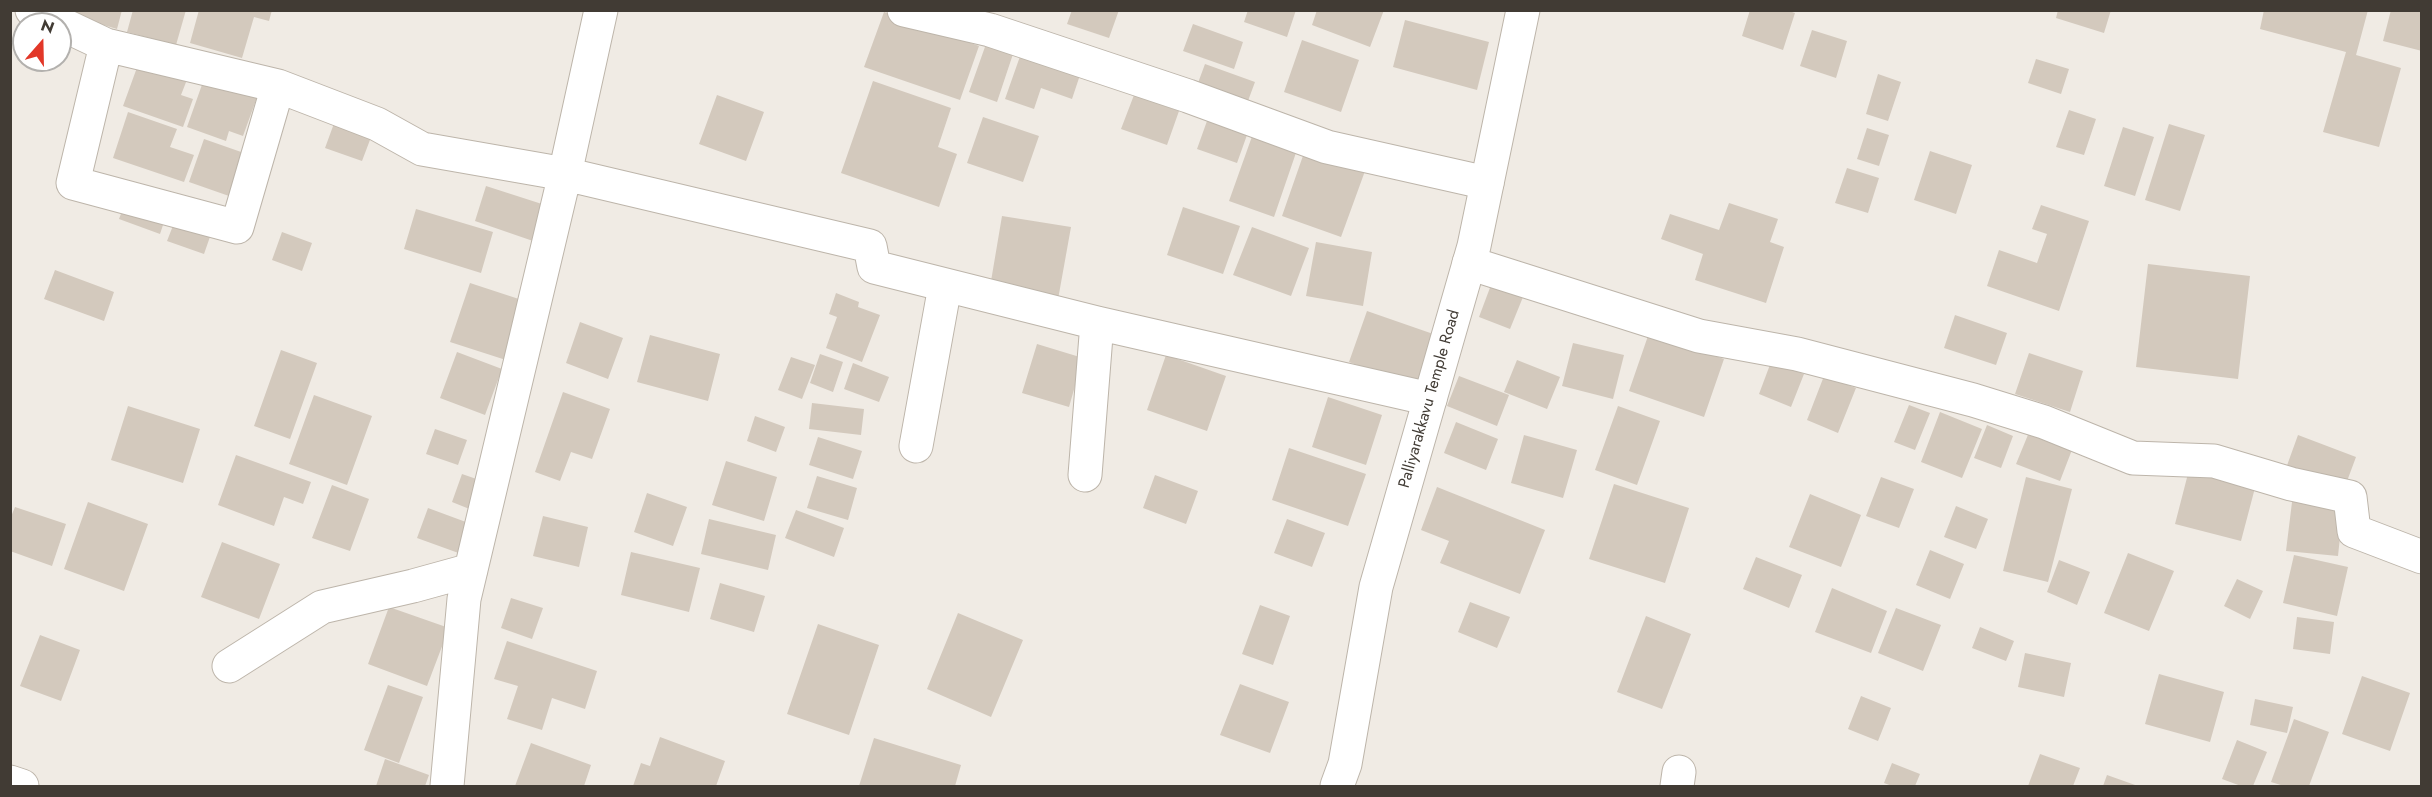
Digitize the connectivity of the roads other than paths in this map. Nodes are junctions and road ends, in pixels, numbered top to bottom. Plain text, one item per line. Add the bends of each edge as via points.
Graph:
1 (32, 10) edge
2 (601, 10) edge
3 (904, 10) edge
4 (1523, 10) edge
5 (106, 45) junction
6 (278, 86) junction
7 (565, 174) junction
8 (1487, 183) junction
9 (1469, 263) junction
10 (945, 286) junction
11 (1097, 323) junction
12 (1430, 399) junction
13 (916, 446) dead end
14 (1085, 475) dead end
15 (2421, 557) edge
16 (471, 570) junction
17 (229, 666) dead end
18 (10, 782) edge
19 (22, 786) edge
20 (447, 786) edge
21 (1337, 786) edge

1 - 5 street
2 - 7 street
3 - 8 street via 990,30 1327,147
4 - 8 street, Palliyarakkavu Temple Road
5 - 6 street
5 - 6 street via 73,183 237,227
6 - 7 street via 376,124 422,148
7 - 10 street via 870,246 874,267
7 - 16 street
8 - 9 street, Palliyarakkavu Temple Road
9 - 12 street, Palliyarakkavu Temple Road
9 - 15 street via 1699,336 1797,354 1973,400 2133,458 2214,461 2350,497 2354,531
10 - 11 street
10 - 13 street
11 - 12 street
11 - 14 street
12 - 21 street, Palliyarakkavu Temple Road via 1376,587 1345,764
16 - 17 street via 322,607
16 - 20 street via 464,598
18 - 19 street

